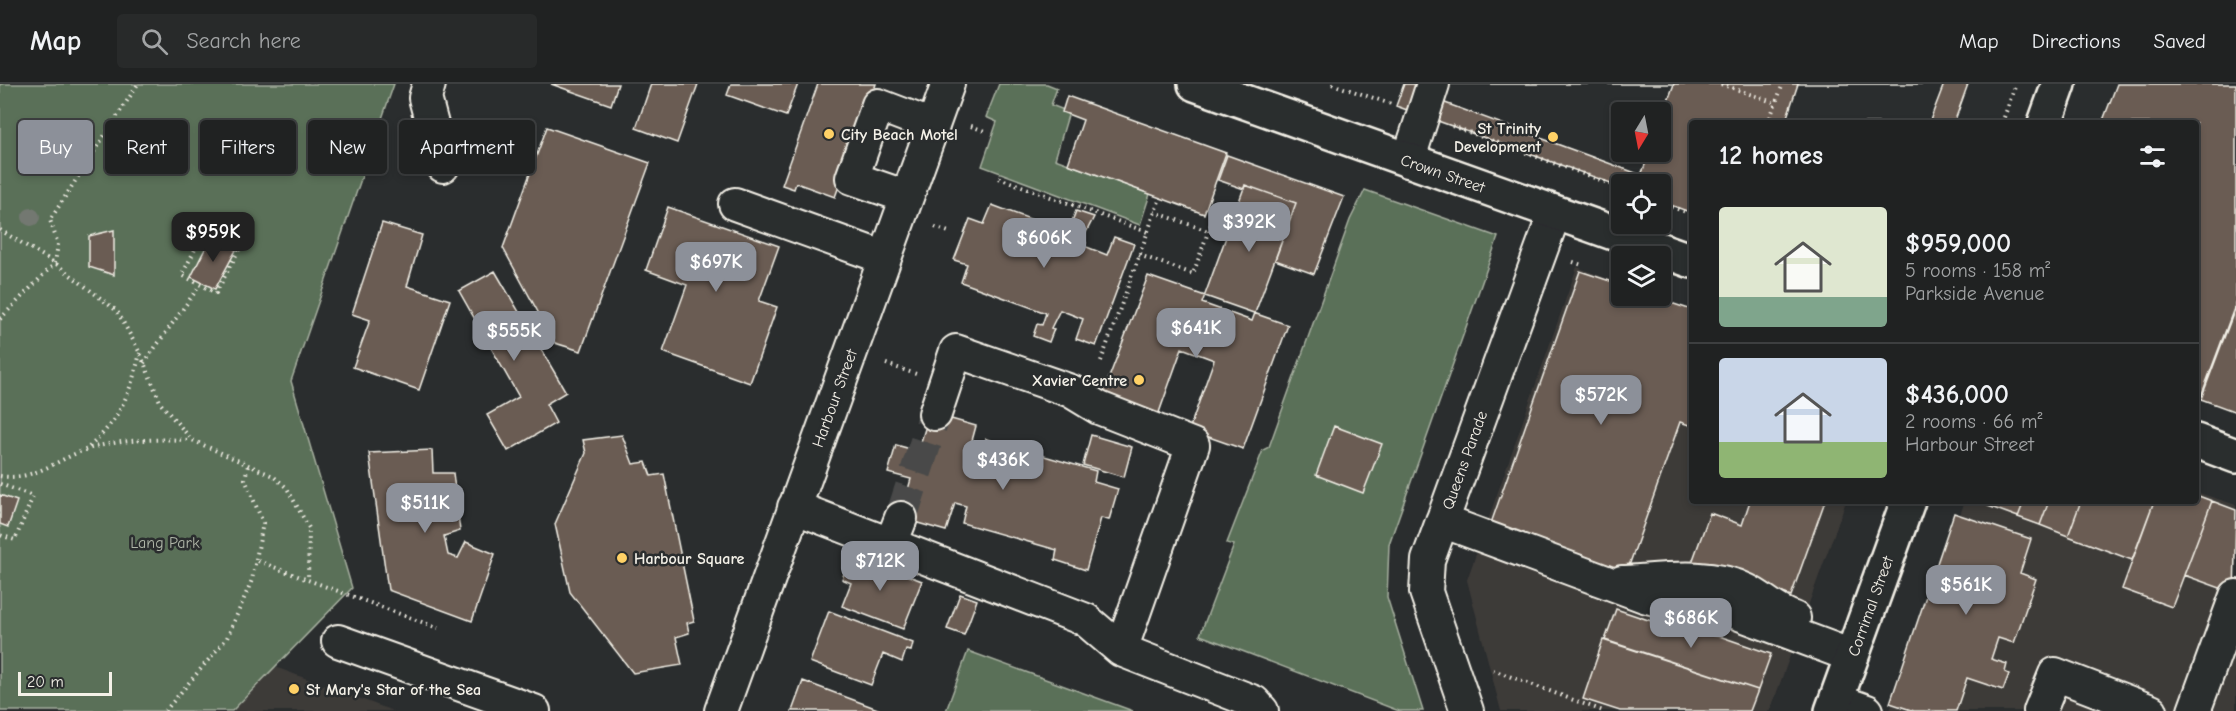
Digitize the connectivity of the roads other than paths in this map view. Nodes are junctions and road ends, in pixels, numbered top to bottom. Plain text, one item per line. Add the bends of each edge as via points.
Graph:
1 (429, 84) edge
2 (948, 84) edge
3 (1195, 84) edge
4 (1433, 84) edge
5 (2059, 84) edge
6 (431, 120) edge
7 (2046, 120) edge
8 (933, 126) junction
9 (1408, 161) junction
10 (907, 197) junction
11 (735, 204) dead end
12 (1555, 212) junction
13 (885, 258) junction
14 (1689, 260) edge
15 (935, 414) tunnel mouth
16 (2199, 442) edge
17 (2236, 456) edge
18 (1907, 504) edge
19 (794, 507) junction
20 (1442, 521) junction
21 (2236, 596) edge
22 (338, 641) dead end
23 (1854, 649) junction
24 (1121, 650) junction
25 (1834, 705) edge
26 (534, 711) edge
27 (721, 711) edge
28 (1262, 711) edge
29 (1467, 711) edge
30 (1867, 711) edge
31 (2040, 711) edge
32 (2151, 711) edge
33 (2194, 711) edge

1 - 6 street via 425,98
2 - 8 street, Harbour Street
3 - 9 main road, Crown Street
4 - 9 street
5 - 7 main road
8 - 10 street, Harbour Street
8 - 10 street via 878,105 852,178
9 - 12 main road, Crown Street
10 - 13 street, Harbour Street
11 - 13 street
12 - 14 main road, Crown Street
12 - 20 street, Queens Parade
13 - 19 street, Harbour Street
15 - 24 street via 956,351 1071,391 1099,408 1193,445
16 - 17 main road
18 - 23 main road, Corrimal Street
19 - 24 street via 896,531 1086,620
19 - 27 street, Harbour Street
20 - 23 street via 1666,603 1734,612
20 - 29 street, Queens Parade via 1428,560 1426,592
21 - 33 street
22 - 26 street
23 - 25 main road, Corrimal Street
24 - 28 street via 1254,702
25 - 30 street
31 - 32 street via 2055,674

